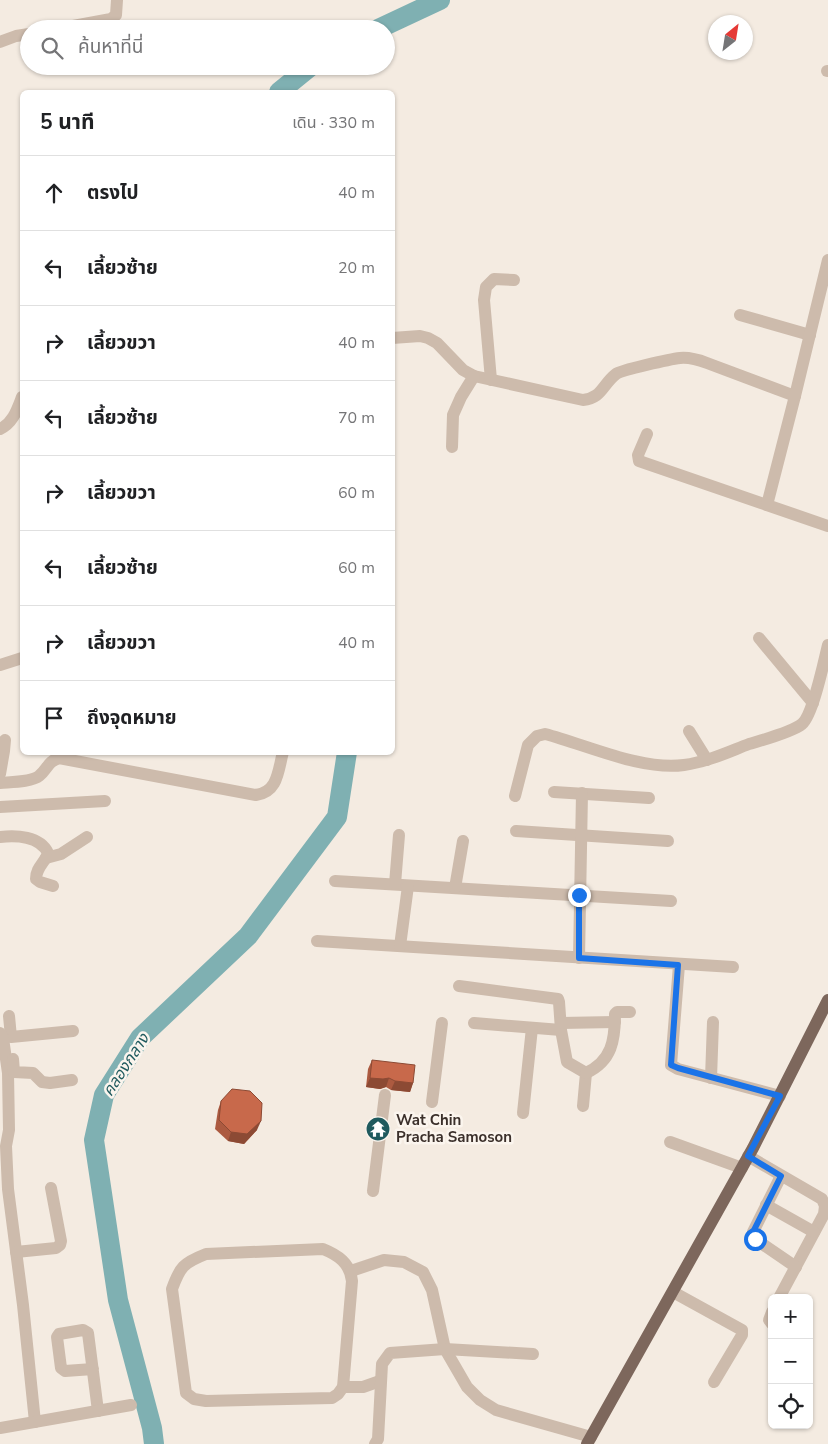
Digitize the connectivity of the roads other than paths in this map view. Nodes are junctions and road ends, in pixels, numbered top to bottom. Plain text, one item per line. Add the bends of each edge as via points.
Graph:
1 (116, 0) edge
2 (106, 20) edge
3 (20, 35) edge
4 (0, 42) edge
5 (828, 260) edge
6 (514, 280) dead end
7 (740, 315) dead end
8 (810, 335) junction
9 (395, 338) edge
10 (474, 376) junction
11 (491, 380) junction
12 (795, 396) junction
13 (20, 401) edge
14 (0, 429) edge
15 (647, 434) dead end
16 (452, 447) dead end
17 (766, 505) junction
18 (828, 526) edge
19 (759, 638) dead end
20 (827, 652) edge
21 (20, 659) edge
22 (0, 665) edge
23 (813, 703) junction
24 (689, 731) dead end
25 (5, 740) dead end
26 (281, 755) edge
27 (707, 760) junction
28 (0, 774) edge
29 (0, 783) edge
30 (554, 792) dead end
31 (582, 793) junction
32 (515, 796) dead end
33 (649, 798) dead end
34 (105, 801) dead end
35 (0, 807) edge
36 (516, 832) dead end
37 (400, 835) dead end
38 (581, 835) junction
39 (87, 837) dead end
40 (0, 838) edge
41 (462, 841) dead end
42 (668, 841) dead end
43 (46, 858) junction
44 (335, 881) dead end
45 (395, 884) junction
46 (53, 886) dead end
47 (408, 886) junction
48 (455, 888) junction
49 (579, 895) junction
50 (671, 900) dead end
51 (317, 941) dead end
52 (400, 946) junction
53 (579, 958) junction
54 (678, 965) junction
55 (733, 967) dead end
56 (459, 986) dead end
57 (828, 1000) edge
58 (630, 1012) dead end
59 (9, 1016) dead end
60 (615, 1022) junction
61 (713, 1022) dead end
62 (442, 1023) dead end
63 (474, 1023) dead end
64 (561, 1027) junction
65 (532, 1028) junction
66 (73, 1031) dead end
67 (5, 1036) edge
68 (586, 1073) junction
69 (711, 1078) junction
70 (72, 1080) dead end
71 (385, 1095) dead end
72 (780, 1096) junction
73 (432, 1102) dead end
74 (583, 1106) dead end
75 (523, 1113) dead end
76 (670, 1142) dead end
77 (745, 1162) junction
78 (781, 1176) junction
79 (52, 1188) dead end
80 (373, 1191) dead end
81 (766, 1205) junction
82 (814, 1232) junction
83 (16, 1252) junction
84 (796, 1267) junction
85 (351, 1271) junction
86 (673, 1292) junction
87 (781, 1294) edge
88 (445, 1349) junction
89 (533, 1354) dead end
90 (93, 1369) dead end
91 (380, 1381) junction
92 (714, 1382) dead end
93 (343, 1387) junction
94 (131, 1405) dead end
95 (98, 1411) junction
96 (35, 1422) junction
97 (0, 1428) edge
98 (589, 1440) edge
99 (375, 1444) edge

1 - 2 street via 116,15
3 - 4 street
5 - 8 street
6 - 11 street via 494,279 486,287 484,300
7 - 8 street
8 - 12 street
9 - 10 street via 428,338
10 - 11 street
10 - 16 street via 453,416
11 - 12 street via 583,400 592,399 616,374 681,358 707,363
12 - 17 street
13 - 14 street via 13,417
15 - 17 street via 638,455 639,461
17 - 18 street
19 - 23 street
20 - 23 street
21 - 22 street
23 - 27 street via 802,724
24 - 27 street
25 - 28 street
26 - 29 street via 272,788 265,794 256,795 59,758 52,760 33,779
27 - 32 street via 667,766 614,756 545,734 537,736 528,745
30 - 31 street
31 - 33 street
31 - 38 street
34 - 35 street
36 - 38 street
37 - 45 street
38 - 42 street
38 - 49 street
39 - 43 street via 62,854
40 - 43 street via 31,838 46,848
41 - 48 street
43 - 46 street via 36,879
44 - 45 street
45 - 47 street
47 - 48 street
47 - 52 street
48 - 49 street
49 - 50 street
49 - 53 street
51 - 52 street
52 - 53 street
53 - 54 street
54 - 55 street
54 - 69 street via 671,1065
56 - 64 street via 558,999
57 - 72 main road
58 - 60 street via 617,1012
59 - 67 street
60 - 64 street
60 - 68 street via 611,1049 604,1060
61 - 69 street
62 - 73 street
63 - 65 street
64 - 65 street
64 - 68 street via 567,1062
65 - 75 street
66 - 67 street
67 - 70 street via 14,1072 33,1072 46,1083
67 - 83 street via 9,1114 7,1164
68 - 74 street
69 - 72 street
71 - 80 street
72 - 77 main road
76 - 77 street
77 - 78 street
77 - 86 main road
78 - 81 street
78 - 82 street via 822,1199 824,1214
79 - 83 street via 60,1245
81 - 82 street
81 - 84 street via 753,1236
82 - 84 street
83 - 96 street
84 - 87 street
85 - 88 street via 384,1260 404,1262 423,1272 432,1290
85 - 93 street
85 - 93 street via 338,1255 323,1249 206,1254 188,1261 177,1274 172,1289 186,1393 194,1399 332,1398
86 - 92 street via 742,1330
86 - 98 main road
88 - 89 street
88 - 91 street via 390,1353 382,1364
88 - 98 street via 467,1387 480,1400 496,1410
90 - 95 street
91 - 93 street
91 - 99 street via 378,1439
94 - 95 street
95 - 96 street
96 - 97 street

